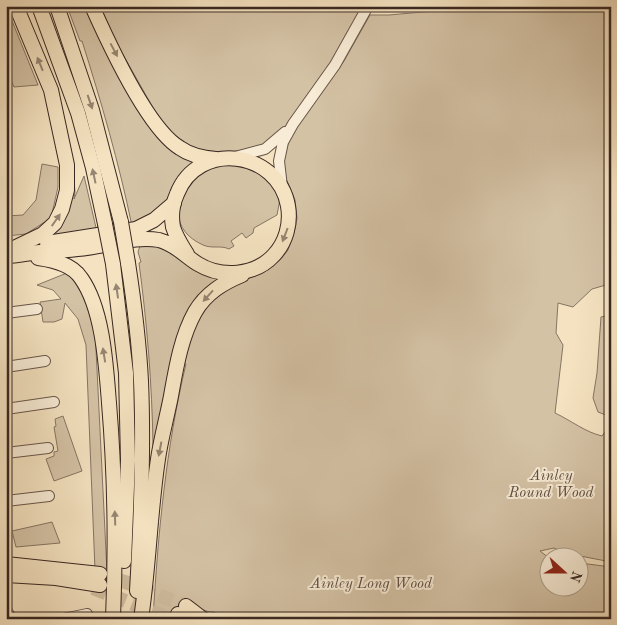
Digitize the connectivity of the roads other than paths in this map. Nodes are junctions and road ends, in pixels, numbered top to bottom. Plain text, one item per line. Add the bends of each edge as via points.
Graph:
1 (16, 6) edge
2 (39, 6) edge
3 (57, 6) edge
4 (92, 6) edge
5 (368, 6) edge
6 (293, 124) junction
7 (234, 158) junction
8 (216, 159) junction
9 (282, 188) junction
10 (174, 203) junction
11 (11, 252) edge
12 (187, 254) junction
13 (249, 271) junction
14 (37, 309) dead end
15 (6, 313) edge
16 (45, 362) dead end
17 (6, 367) edge
18 (54, 402) dead end
19 (6, 409) edge
20 (48, 448) dead end
21 (6, 453) edge
22 (49, 496) dead end
23 (6, 501) edge
24 (6, 564) edge
25 (6, 574) edge
26 (6, 580) edge
27 (97, 582) junction
28 (6, 609) edge
29 (183, 613) tunnel mouth
30 (88, 616) edge
31 (11, 619) edge
32 (63, 619) edge
33 (113, 619) edge
34 (120, 619) edge
35 (135, 619) edge
36 (141, 619) edge
37 (203, 619) edge

11 -> 1 highway via 43,234 55,223 67,190 67,165 51,90
34 -> 2 highway, bridge via 128,460 126,373 112,264 93,168 78,113
3 -> 35 highway, bridge via 92,110 121,222 135,309 142,449
4 -> 8 highway via 135,90 164,135 186,152
5 - 6 street via 335,65
6 - 7 street via 265,149
6 - 9 street via 280,154
7 - 8 highway
7 - 9 highway via 262,167
8 - 10 highway via 190,173 178,190
9 -> 13 highway via 289,212 285,237 271,258
10 - 11 highway via 154,220 136,229
10 - 12 highway via 174,228
11 - 12 highway via 91,248 141,238 166,242
33 -> 11 highway via 116,547 112,439 107,371 96,311 82,278 69,267 50,259
12 - 13 highway via 216,272
13 -> 36 highway via 210,293 196,311 177,362 158,460
14 - 15 street
16 - 17 street
18 - 19 street
20 - 21 street
22 - 23 street
24 - 27 highway
25 - 27 highway
26 - 27 highway
28 - 31 street
29 - 37 highway
30 - 32 street

